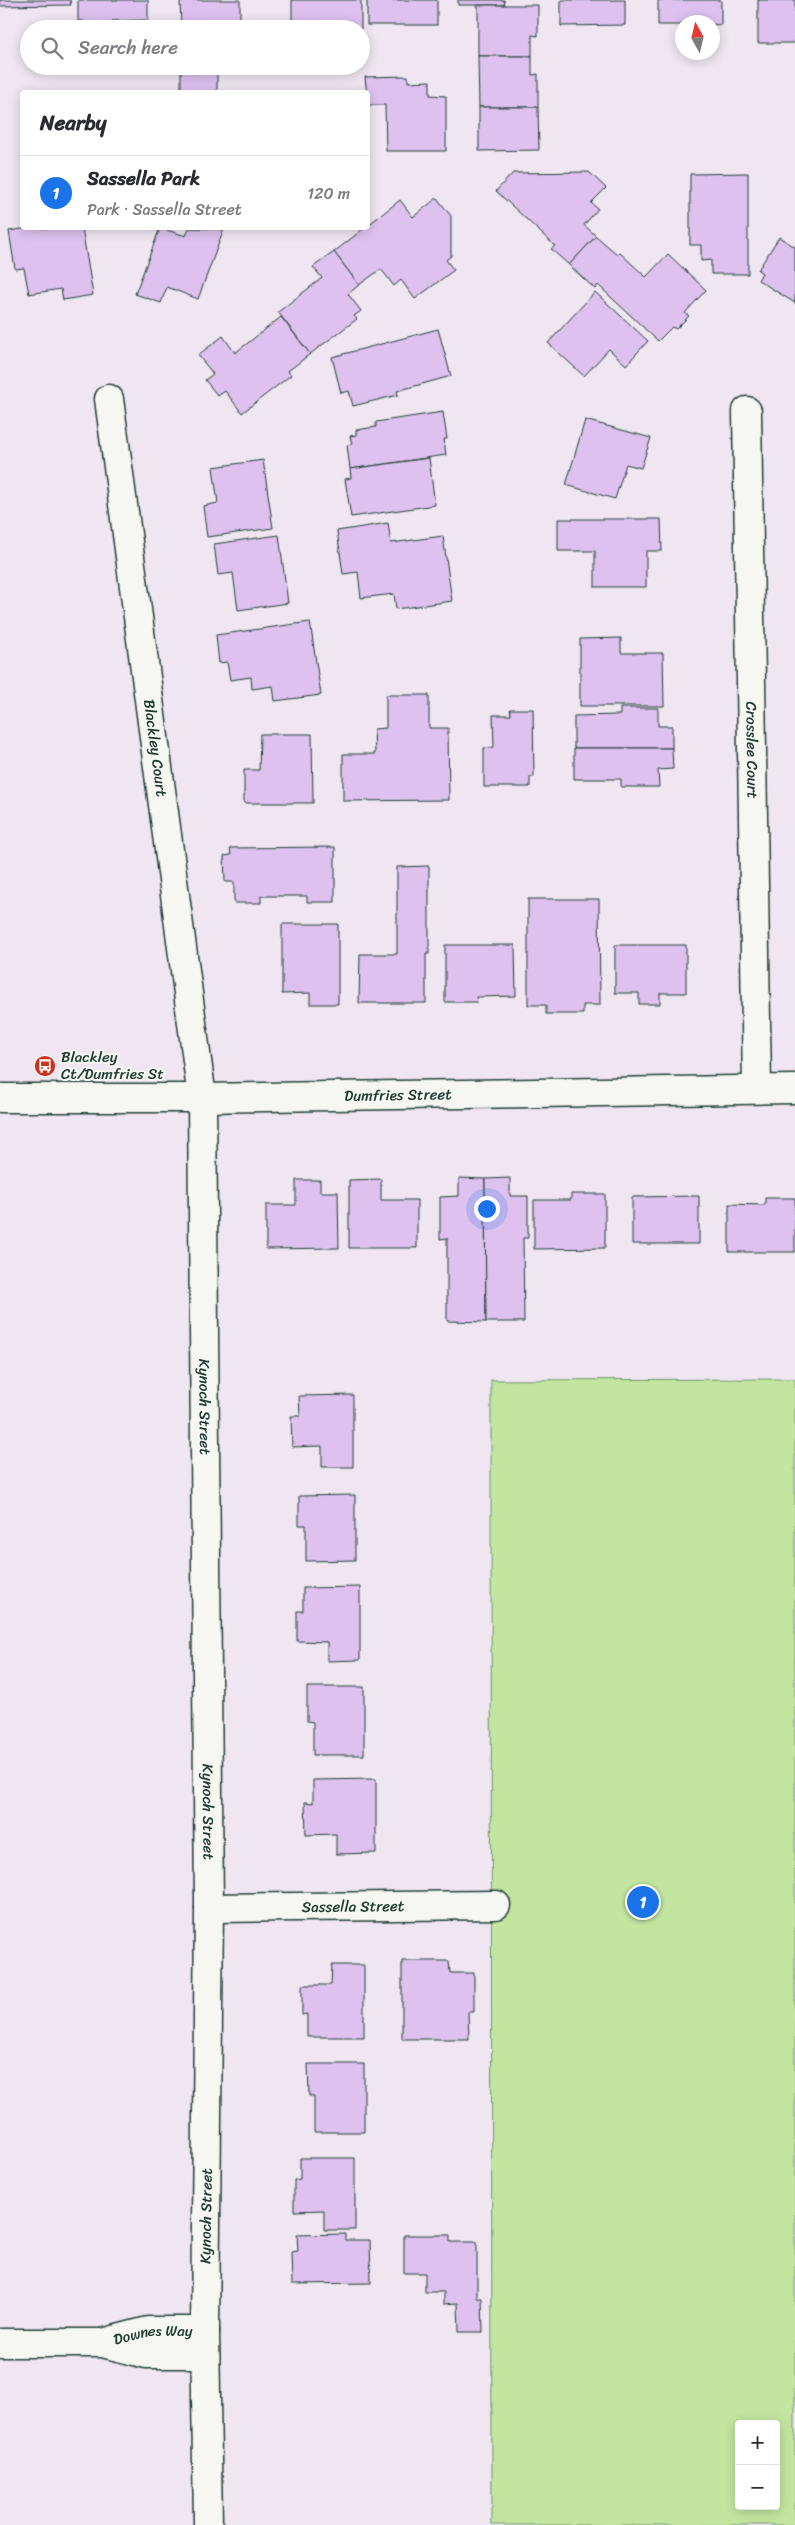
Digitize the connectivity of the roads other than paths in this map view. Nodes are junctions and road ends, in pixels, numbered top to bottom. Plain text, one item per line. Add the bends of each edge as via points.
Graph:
1 (110, 399) dead end
2 (747, 411) dead end
3 (757, 1089) junction
4 (795, 1089) edge
5 (0, 1098) edge
6 (202, 1098) junction
7 (496, 1905) dead end
8 (209, 1908) junction
9 (0, 2343) edge
10 (205, 2343) junction
11 (208, 2525) edge

1 - 6 street, Blackley Court
2 - 3 street, Crosslee Court
3 - 4 street, Dumfries Street
3 - 6 street, Dumfries Street
5 - 6 street, Dumfries Street
6 - 8 street, Kynoch Street
7 - 8 street, Sassella Street
8 - 10 street, Kynoch Street
9 - 10 street, Downes Way via 102,2343 146,2354
10 - 11 street, Kynoch Street

